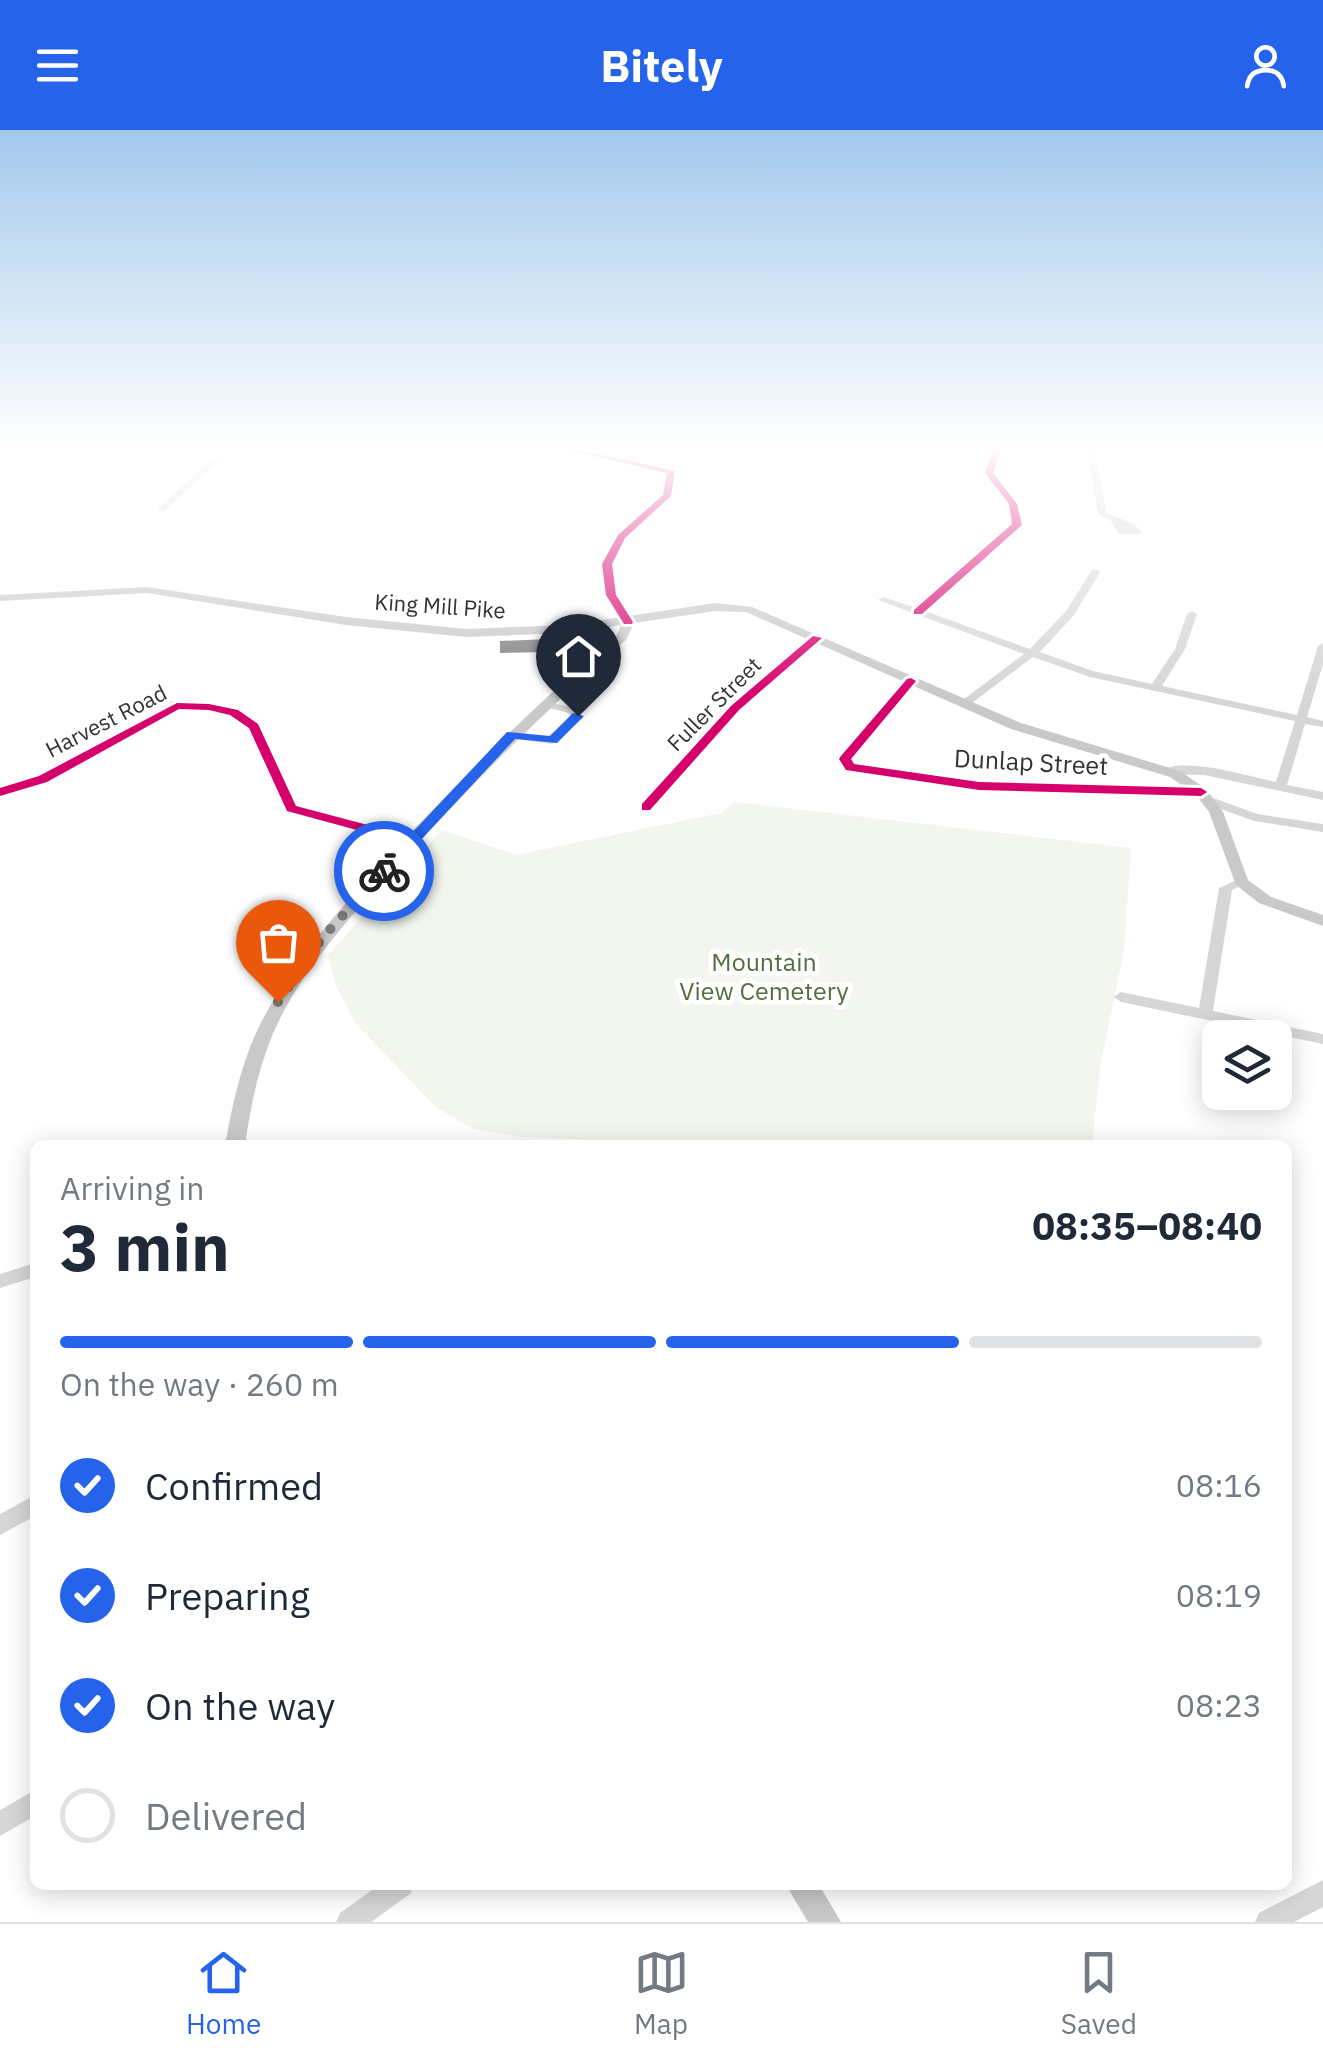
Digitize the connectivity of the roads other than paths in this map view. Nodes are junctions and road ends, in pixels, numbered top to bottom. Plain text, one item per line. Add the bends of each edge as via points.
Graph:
1 (628, 531) edge
2 (1011, 531) edge
3 (1095, 572) dead end
4 (0, 598) edge
5 (882, 600) dead end
6 (918, 612) junction
7 (1192, 614) dead end
8 (628, 622) junction
9 (817, 638) junction
10 (1323, 646) edge
11 (1033, 654) junction
12 (911, 681) junction
13 (1156, 688) junction
14 (150, 702) dead end
15 (545, 704) junction
16 (964, 704) junction
17 (177, 706) junction
18 (1301, 719) junction
19 (1323, 724) edge
20 (512, 735) junction
21 (1167, 770) junction
22 (1281, 786) junction
23 (0, 792) edge
24 (1204, 796) junction
25 (1323, 796) edge
26 (646, 806) dead end
27 (1323, 828) edge
28 (412, 841) junction
29 (1241, 882) junction
30 (1323, 921) edge
31 (1120, 998) dead end
32 (1205, 1014) junction
33 (1323, 1039) edge
34 (236, 1140) edge
35 (30, 1272) edge
36 (0, 1281) edge
37 (30, 1508) edge
38 (0, 1525) edge
39 (30, 1805) edge
40 (0, 1824) edge
41 (393, 1890) edge
42 (804, 1890) edge
43 (1323, 1893) edge
44 (349, 1922) edge
45 (826, 1922) edge
46 (1268, 1922) edge

1 - 8 street via 607,564 611,595
2 - 6 street
3 - 11 street
4 - 8 main road, King Mill Pike via 147,590 466,633
5 - 6 street
6 - 11 street
7 - 13 street
8 - 9 main road, King Mill Pike via 740,607
8 - 15 main road via 622,637
9 - 12 main road, King Mill Pike
9 - 26 street, Fuller Street via 735,708
10 - 18 street
11 - 13 street
11 - 16 street
12 - 16 main road, King Mill Pike
12 - 24 street, Dunlap Street via 846,764 1011,789
13 - 18 street
14 - 17 street
15 - 20 main road
15 - 20 street via 577,718 553,740
16 - 21 main road, King Mill Pike via 1036,733
17 - 23 street, Harvest Road via 43,778
17 - 28 street, Harvest Road via 209,706 248,719 286,803 297,812
18 - 19 street
18 - 22 street
20 - 28 main road
21 - 22 street
21 - 24 main road, King Mill Pike
22 - 25 street
24 - 27 street, Dunlap Street via 1254,817
24 - 29 main road via 1224,827
28 - 34 main road via 288,984 252,1063
29 - 30 main road via 1265,900
29 - 32 street via 1226,888
31 - 32 street
32 - 33 street
35 - 36 street
37 - 38 street
39 - 40 street
41 - 44 street
42 - 45 main road
43 - 46 street

